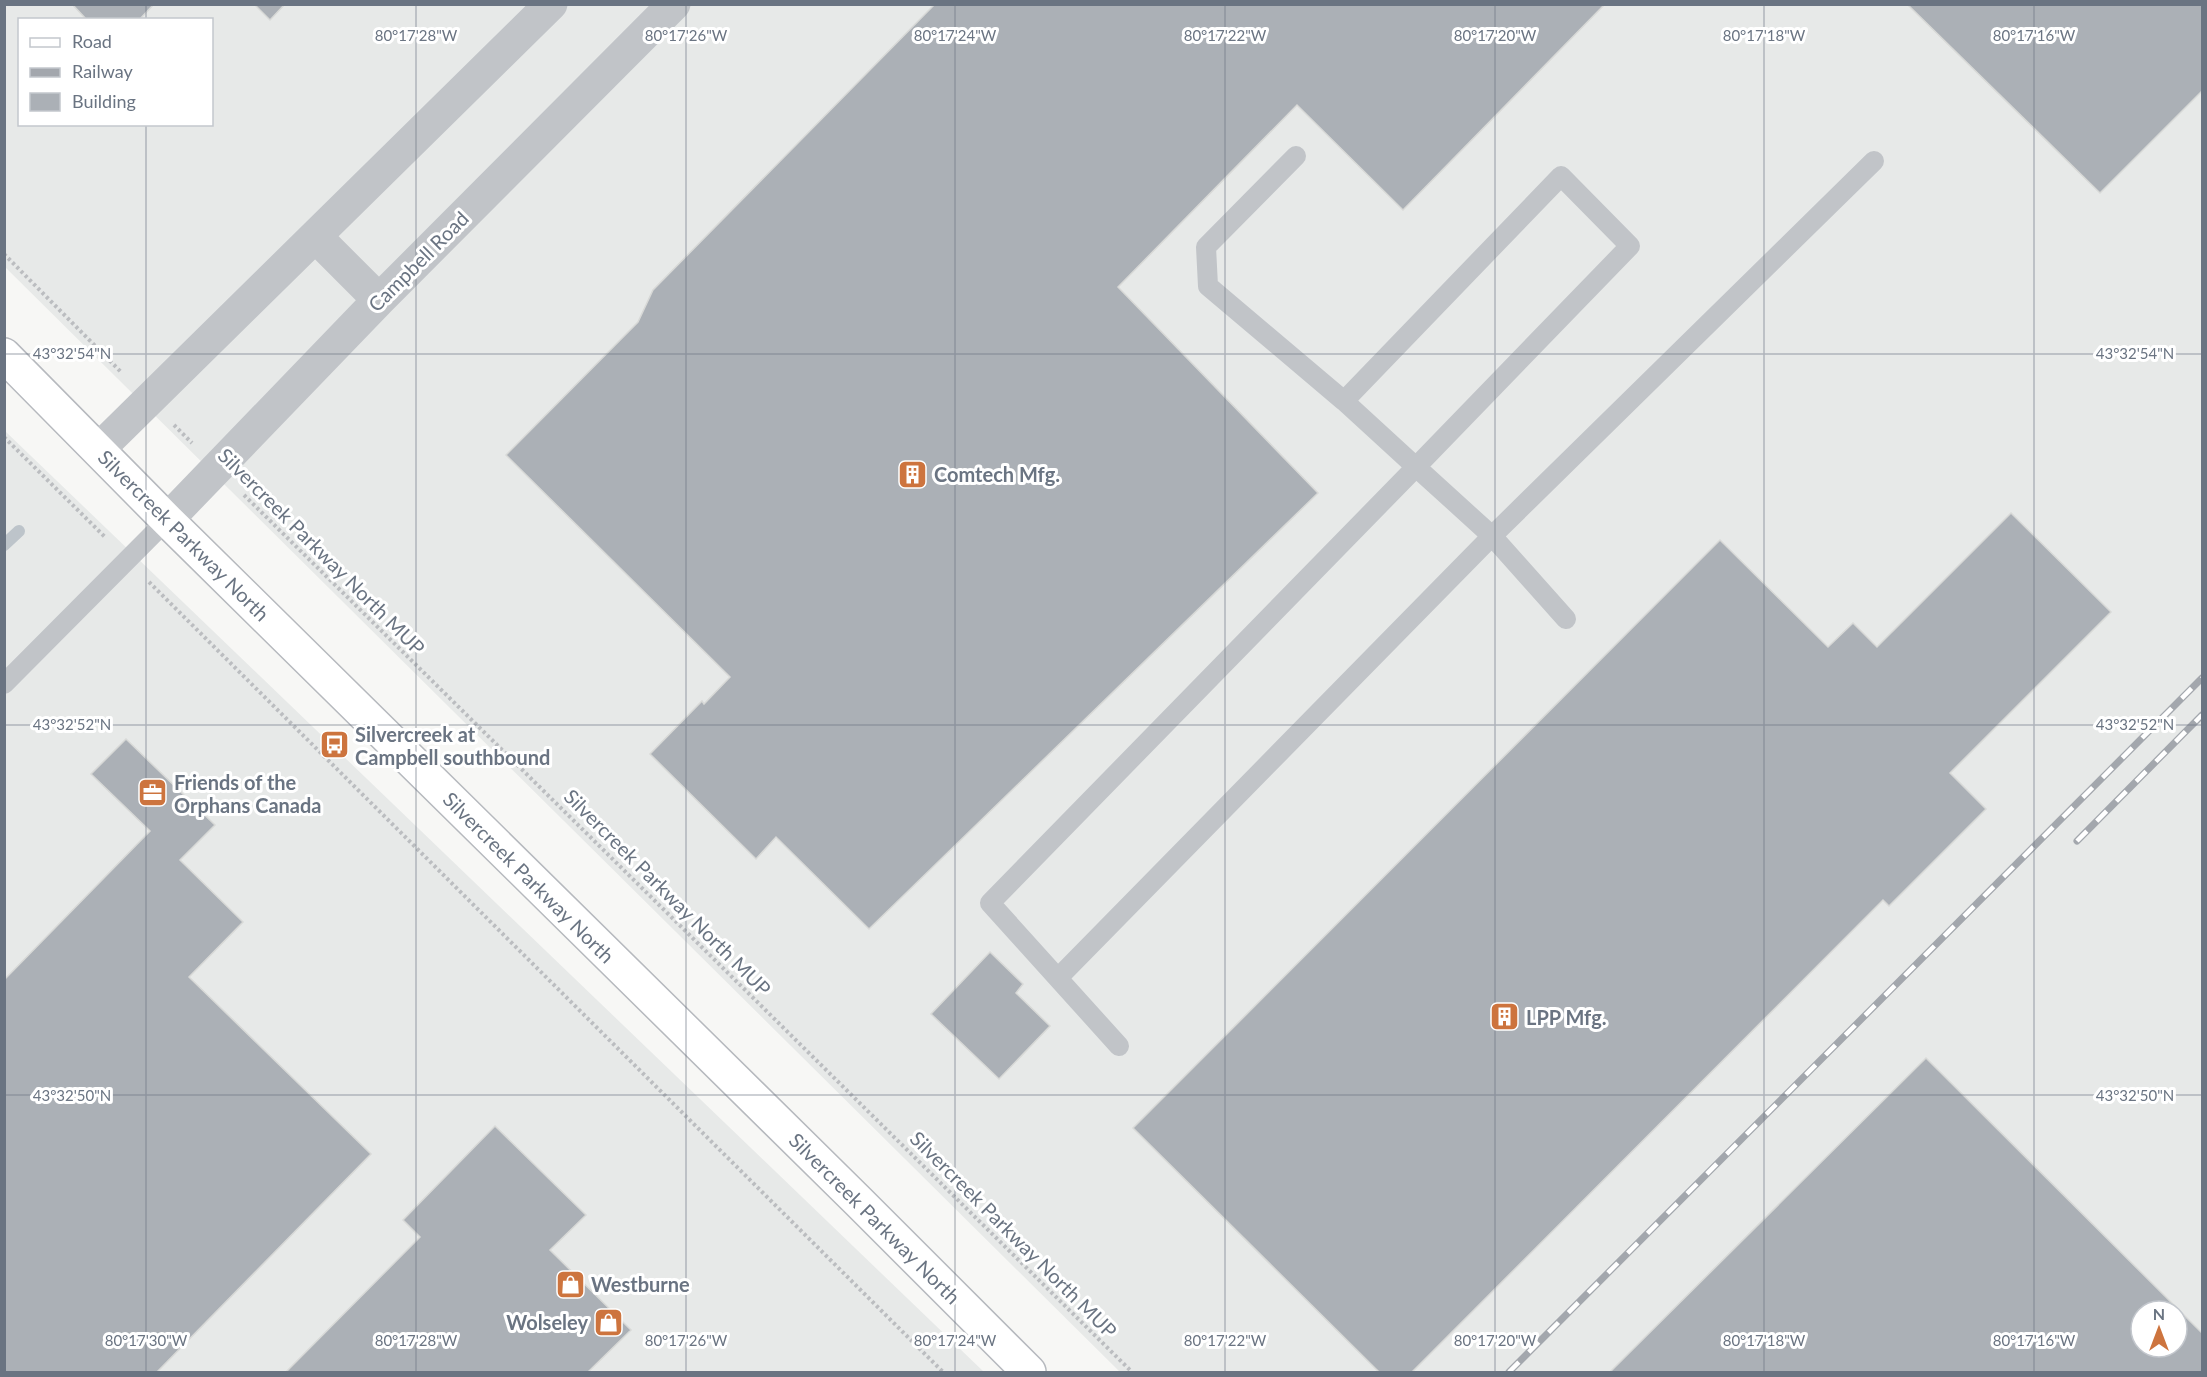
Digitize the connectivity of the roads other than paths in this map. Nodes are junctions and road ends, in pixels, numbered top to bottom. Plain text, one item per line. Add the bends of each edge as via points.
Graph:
1 (551, 4) edge
2 (674, 4) edge
3 (1296, 156) dead end
4 (1874, 161) dead end
5 (316, 237) junction
6 (379, 300) junction
7 (9, 367) edge
8 (1344, 401) junction
9 (99, 449) junction
10 (1416, 467) junction
11 (167, 520) junction
12 (1492, 536) junction
13 (1566, 619) dead end
14 (4, 684) edge
15 (1058, 978) junction
16 (1119, 1046) dead end
17 (1029, 1372) edge

1 - 5 street
2 - 6 street, Campbell Road
3 - 8 lane via 1206,247 1208,286
4 - 12 lane
5 - 6 street
5 - 9 street
6 - 11 street, Campbell Road
7 - 9 main road, Silvercreek Parkway North
8 - 10 lane
8 - 10 lane via 1561,176 1630,246
9 - 11 main road, Silvercreek Parkway North
10 - 12 lane
10 - 15 lane via 990,903
11 - 14 lane
11 - 17 main road, Silvercreek Parkway North
12 - 13 lane
12 - 15 lane
15 - 16 lane

